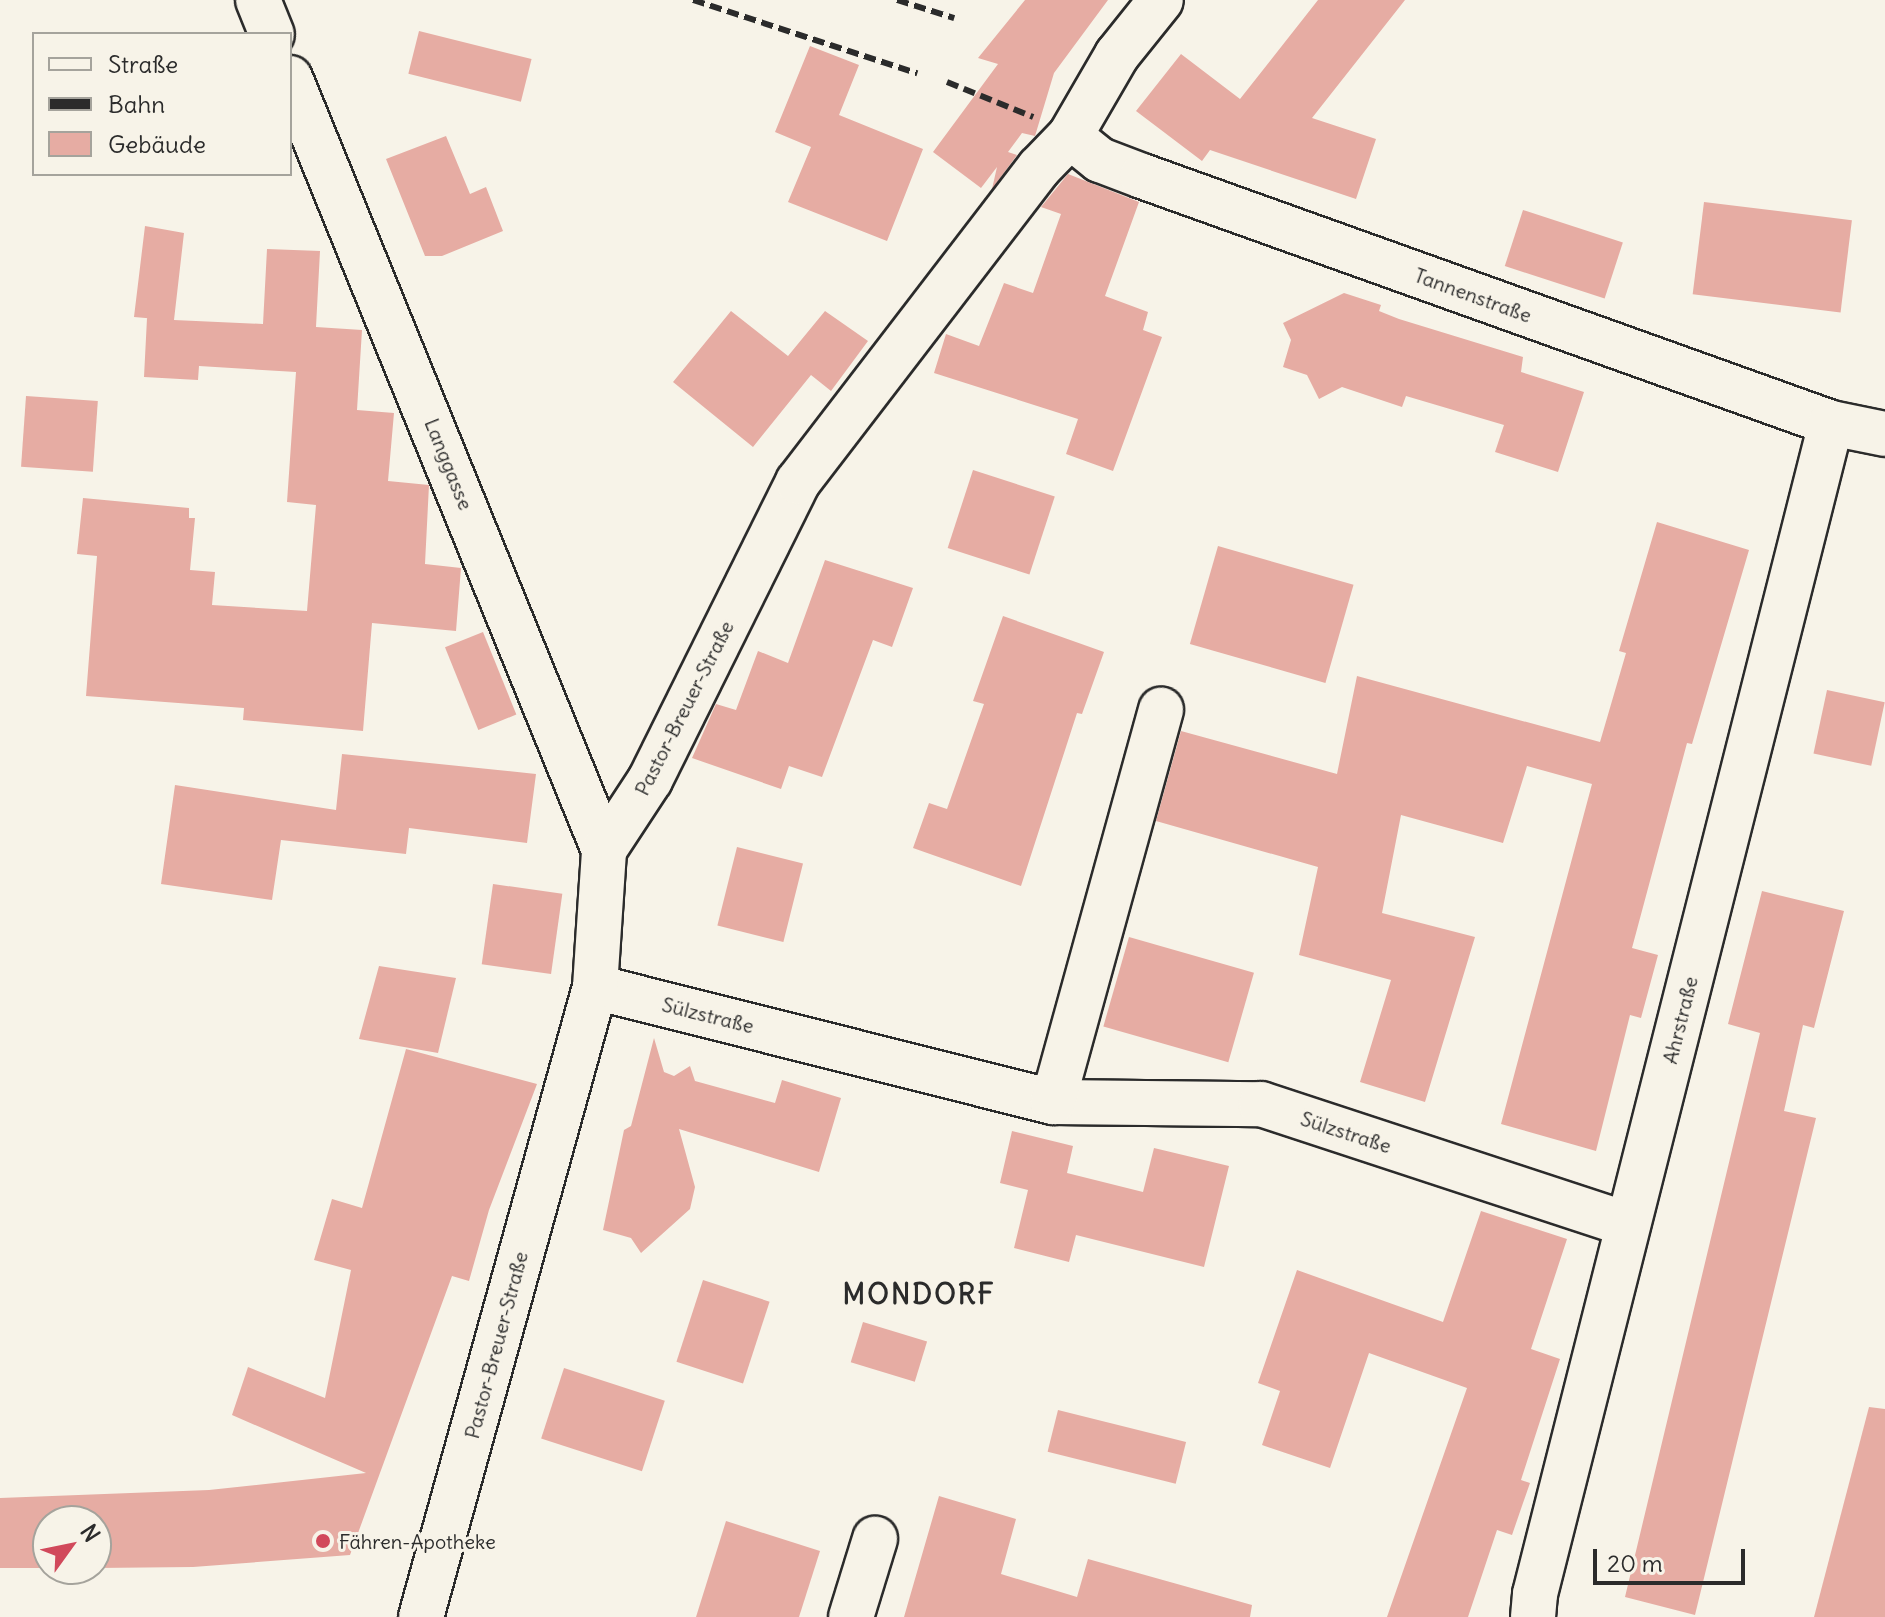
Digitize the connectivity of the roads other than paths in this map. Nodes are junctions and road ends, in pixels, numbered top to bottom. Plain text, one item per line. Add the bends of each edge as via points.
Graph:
1 (258, 0) edge
2 (1161, 0) edge
3 (271, 32) edge
4 (292, 83) edge
5 (1070, 136) junction
6 (1831, 423) junction
7 (1885, 434) edge
8 (1161, 710) dead end
9 (604, 850) junction
10 (595, 987) junction
11 (1053, 1102) junction
12 (1628, 1225) junction
13 (875, 1539) dead end
14 (421, 1617) edge
15 (851, 1617) edge
16 (1533, 1617) edge

1 - 3 street
2 - 5 street, Pastor-Breuer-Straße via 1117,55
4 - 9 street, Langgasse
5 - 6 street, Tannenstraße via 1100,160 1142,176
5 - 9 street, Pastor-Breuer-Straße via 1039,168 798,482 650,780
6 - 7 street, Tannenstraße
6 - 12 street, Ahrstraße
8 - 11 street
9 - 10 street, Pastor-Breuer-Straße
10 - 11 street, Sülzstraße
10 - 14 street, Pastor-Breuer-Straße
11 - 12 street, Sülzstraße via 1261,1104
12 - 16 street, Ahrstraße
13 - 15 street

